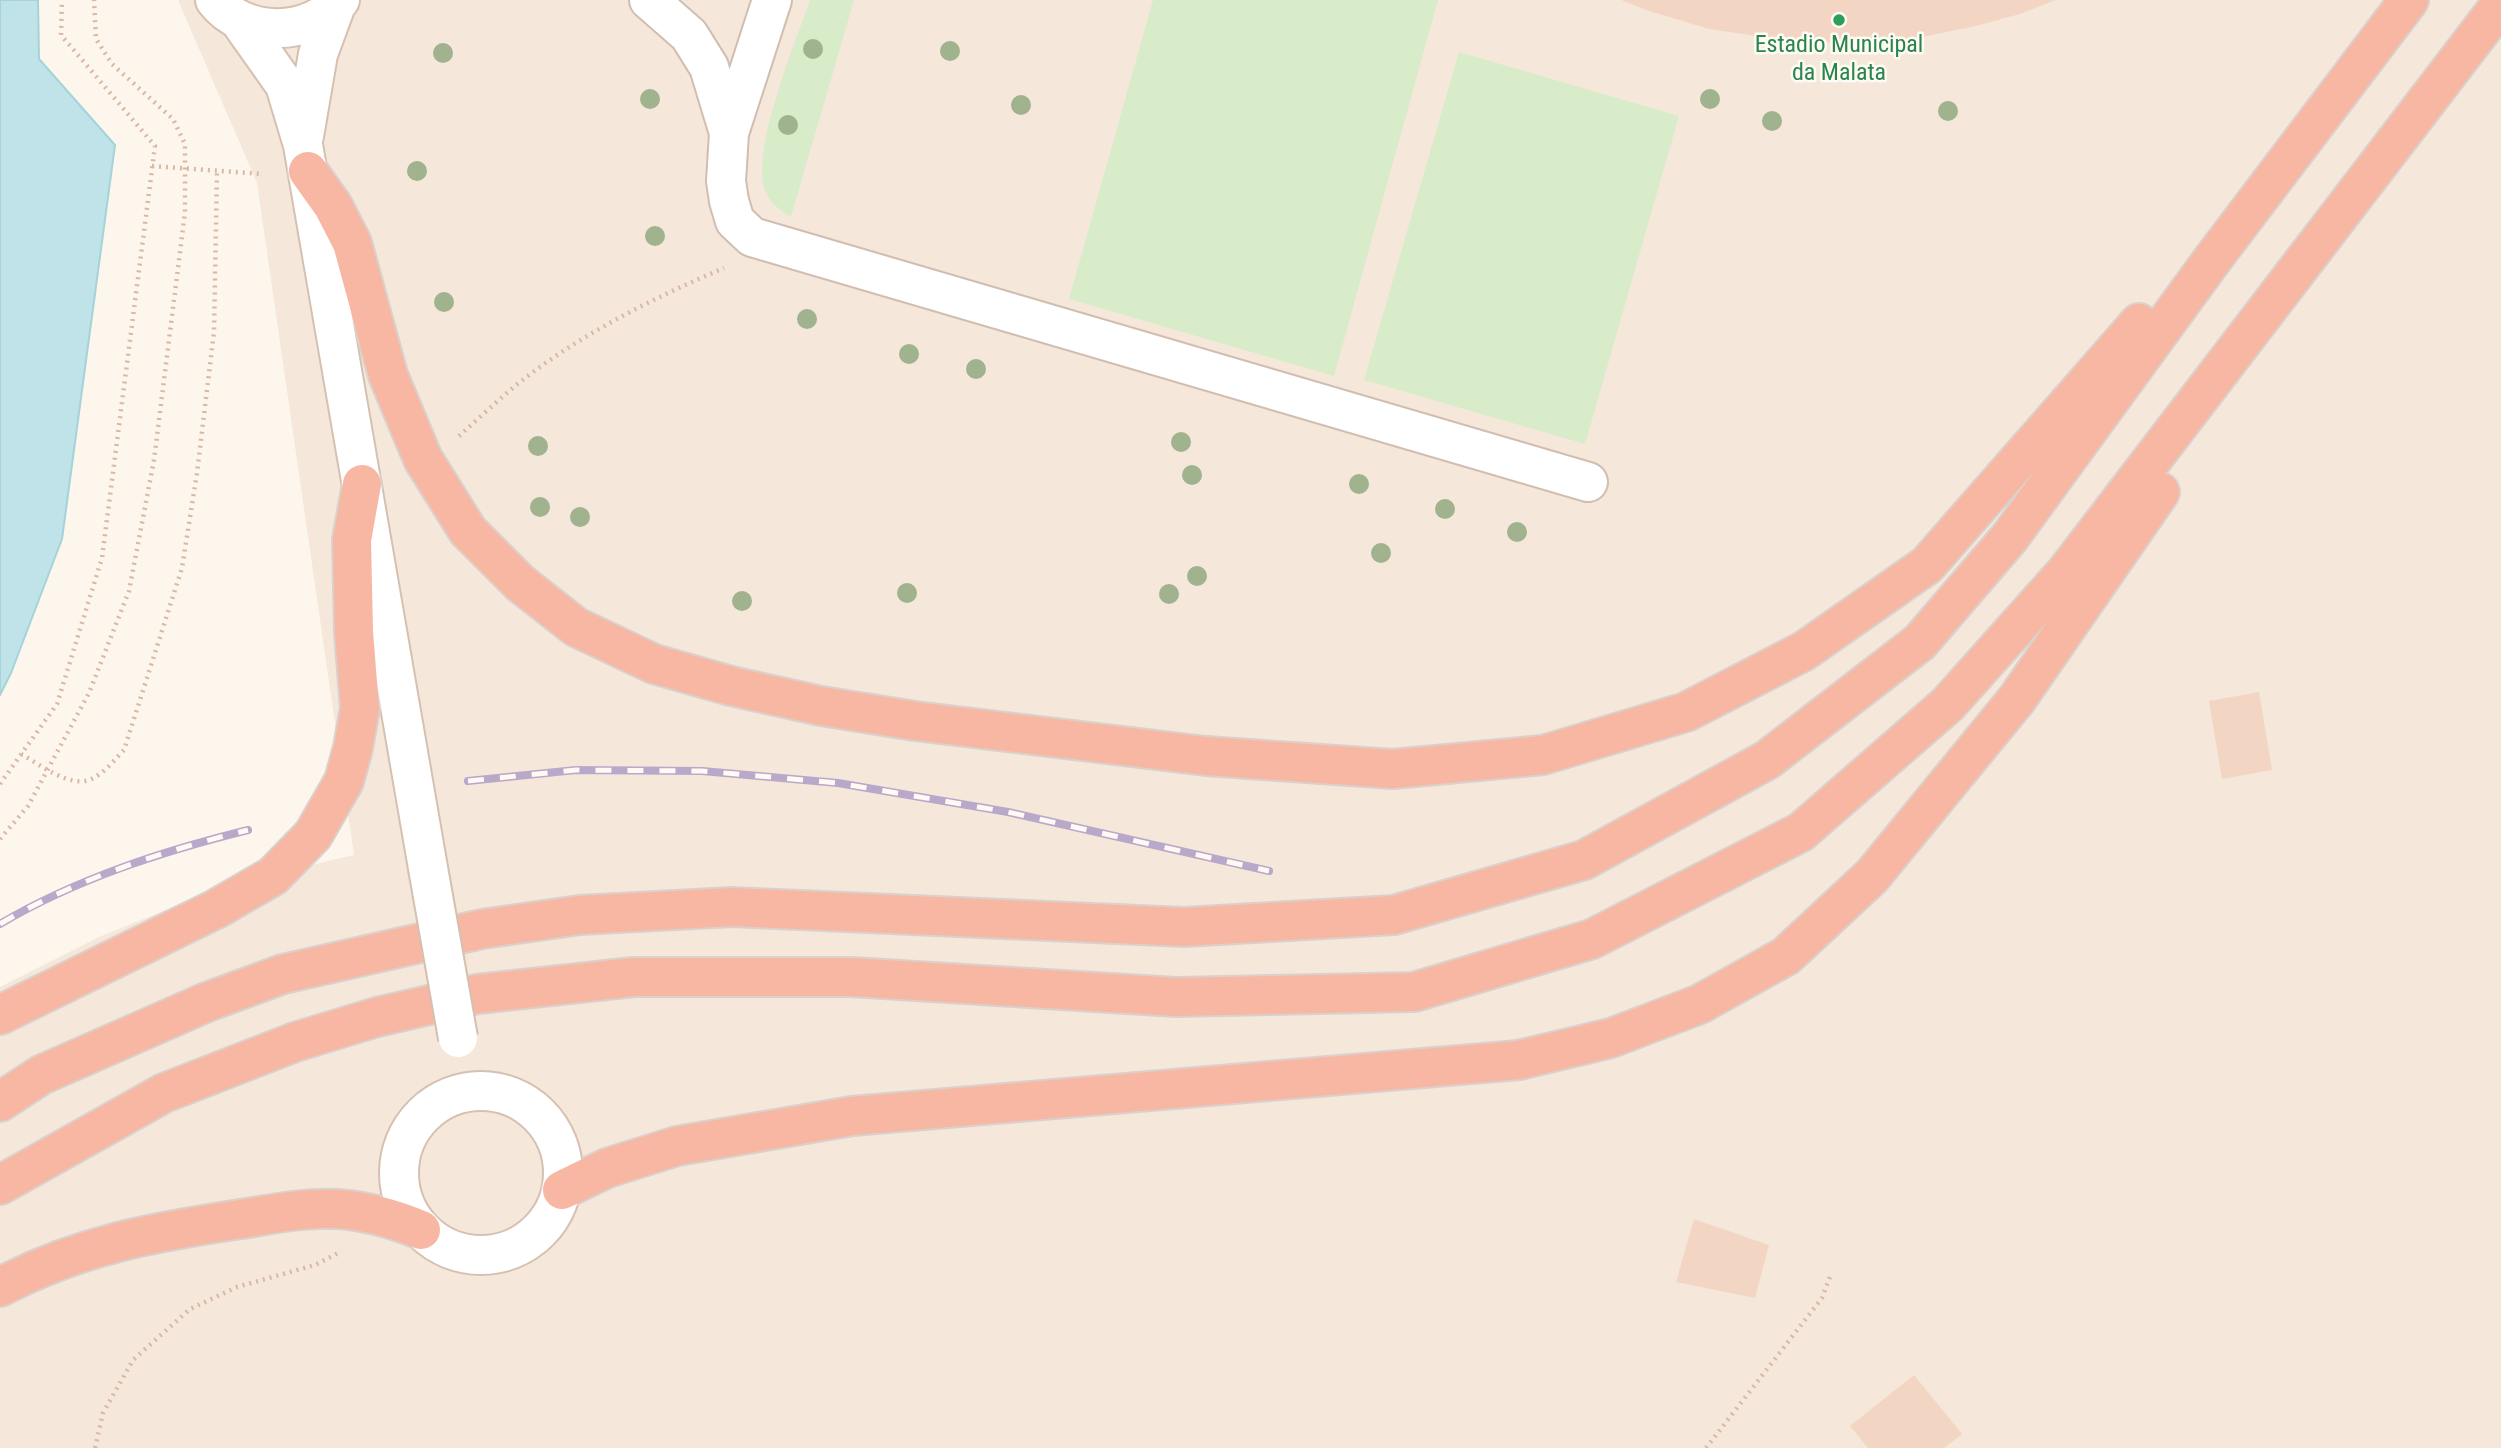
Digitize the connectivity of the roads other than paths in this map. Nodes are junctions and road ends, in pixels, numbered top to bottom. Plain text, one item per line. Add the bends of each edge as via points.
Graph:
1 (649, 0) edge
2 (772, 0) edge
3 (2409, 0) edge
4 (338, 3) edge
5 (2501, 4) edge
6 (227, 10) edge
7 (729, 132) junction
8 (305, 158) junction
9 (2308, 256) junction
10 (2212, 260) junction
11 (1588, 482) dead end
12 (362, 484) junction
13 (0, 1015) edge
14 (468, 1091) junction
15 (0, 1102) edge
16 (0, 1185) edge
17 (562, 1191) junction
18 (421, 1230) junction
19 (0, 1287) edge

1 - 7 main road via 689,35 709,67
2 - 7 main road
3 - 10 highway
4 - 6 main road via 315,20 290,28 265,28
4 - 8 main road via 318,54
5 - 9 highway
6 - 8 main road via 285,85
7 - 11 main road via 729,201 736,221 752,237
8 - 10 highway via 352,243 388,374 423,459 468,531 520,583 576,627 654,664 821,706 1206,756 1393,769 1543,754 1686,712 1804,651 1927,565 2153,306
8 - 12 main road
9 - 16 highway via 2066,572 1948,704 1801,832 1592,939 1414,992 1176,997 851,977 634,977 477,994 295,1042 164,1093
9 - 17 highway via 2238,386 2130,532 2017,699 1872,876 1786,956 1700,1004 1611,1038 1519,1060 852,1116 677,1146 607,1168
10 - 15 highway via 2010,537 1920,642 1767,760 1584,860 1394,915 1184,927 732,907 580,915 482,929 282,974 41,1076
12 - 13 highway via 352,540 360,708 344,781 313,835 273,876 216,909
12 - 14 main road, bridge
14 - 17 main road via 495,1091 520,1099 542,1116 556,1138 564,1164
14 - 18 main road via 443,1099 423,1114 407,1135 399,1184 406,1209
17 - 18 main road via 553,1214 537,1234 516,1248 491,1256 465,1254 441,1245
18 - 19 highway via 393,1219 337,1209 279,1213 118,1240 38,1267

